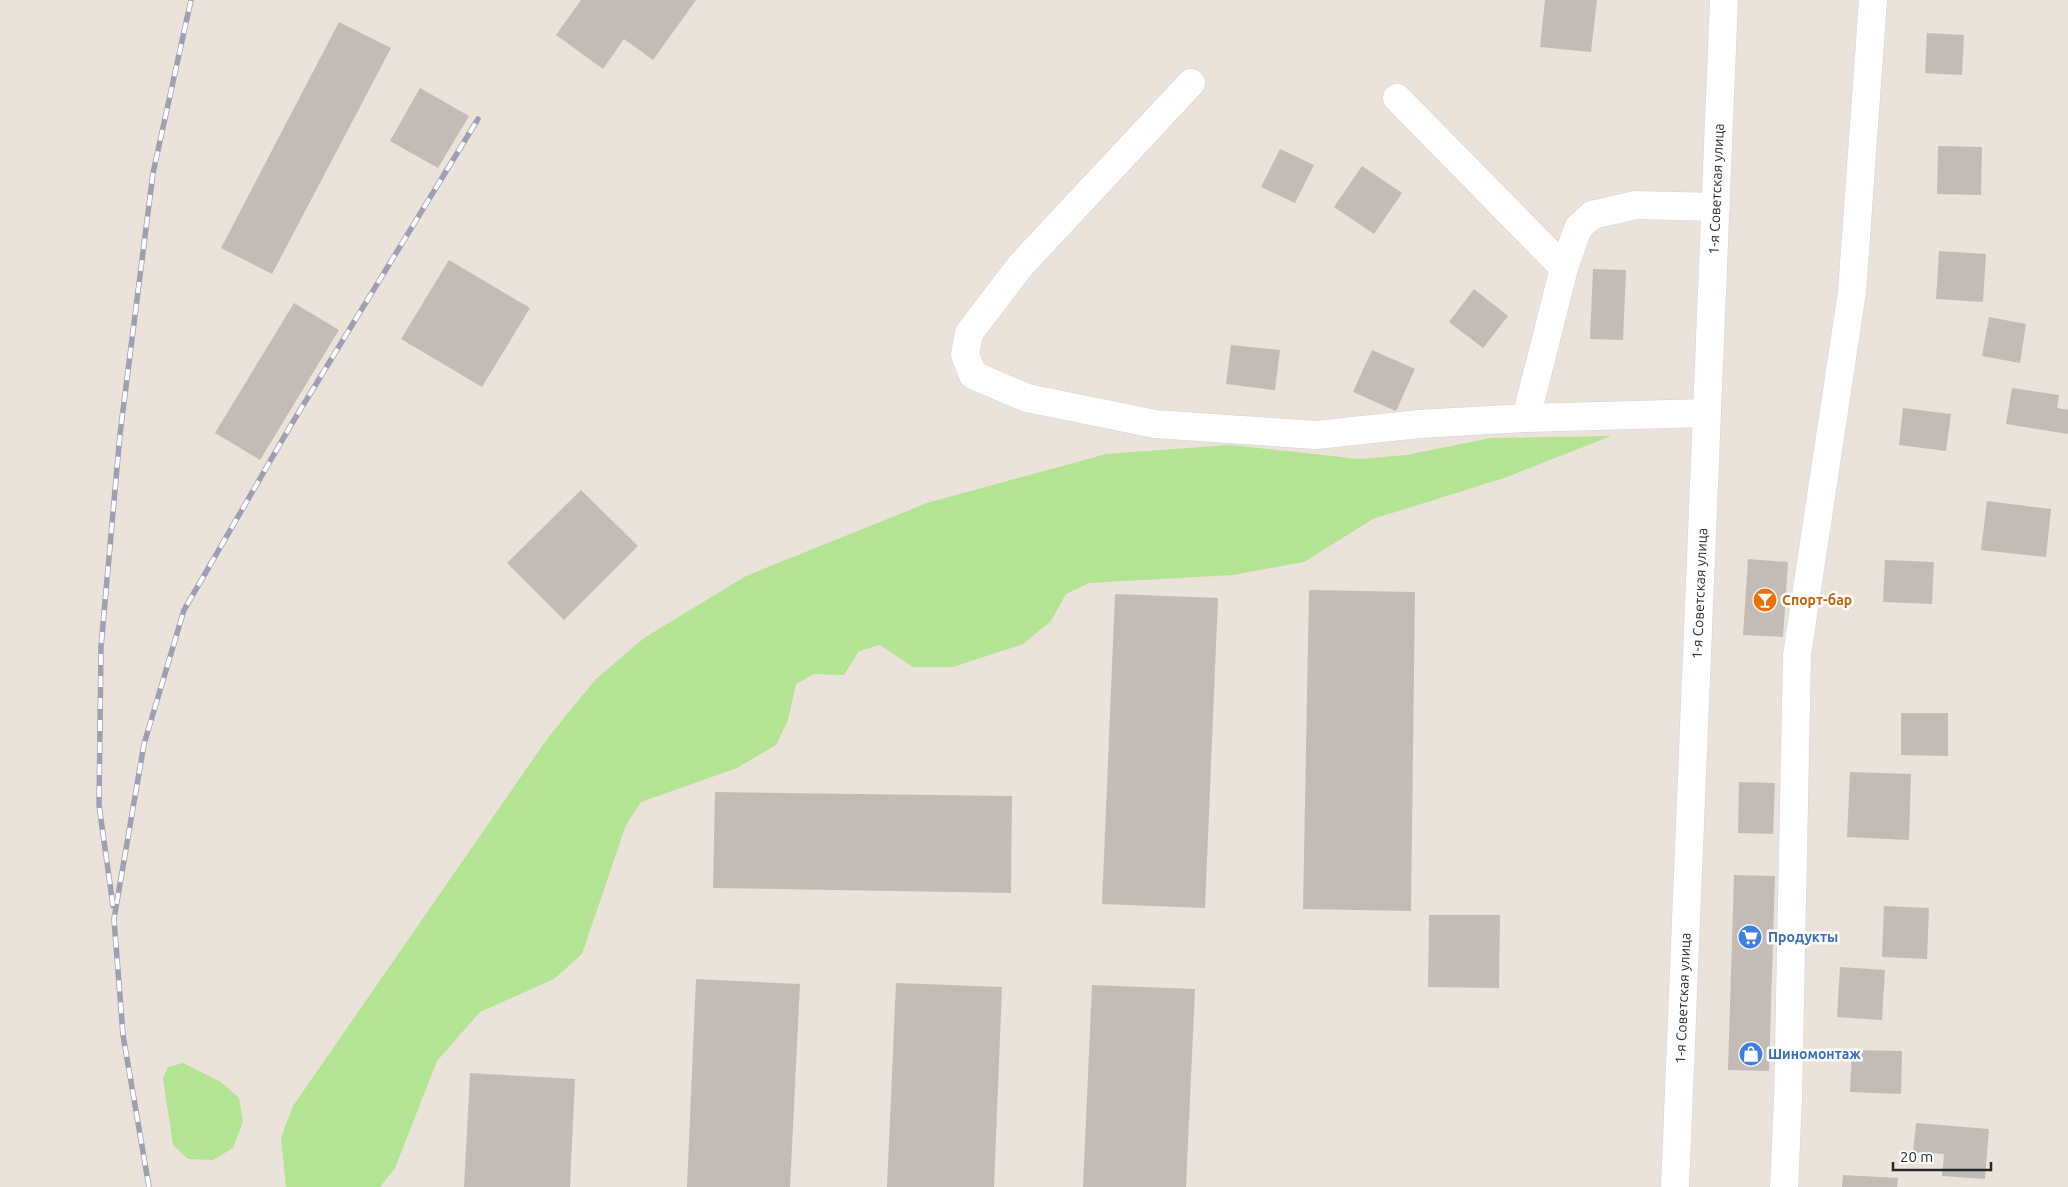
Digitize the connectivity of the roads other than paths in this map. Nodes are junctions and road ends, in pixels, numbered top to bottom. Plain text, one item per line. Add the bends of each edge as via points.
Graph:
1 (1724, 0) edge
2 (1874, 0) edge
3 (1191, 83) dead end
4 (1397, 98) dead end
5 (1716, 207) junction
6 (1564, 268) junction
7 (1707, 413) junction
8 (1526, 418) junction
9 (1675, 1187) edge
10 (1784, 1187) edge

1 - 5 street, 1-я Советская улица
2 - 10 street via 1852,292 1797,655
3 - 8 street via 1021,265 969,333 965,355 973,376 1027,398 1164,425 1316,435 1419,424
4 - 6 street
5 - 6 street via 1636,205 1592,215 1578,228
5 - 7 street, 1-я Советская улица
6 - 8 street
7 - 8 street
7 - 9 street, 1-я Советская улица

